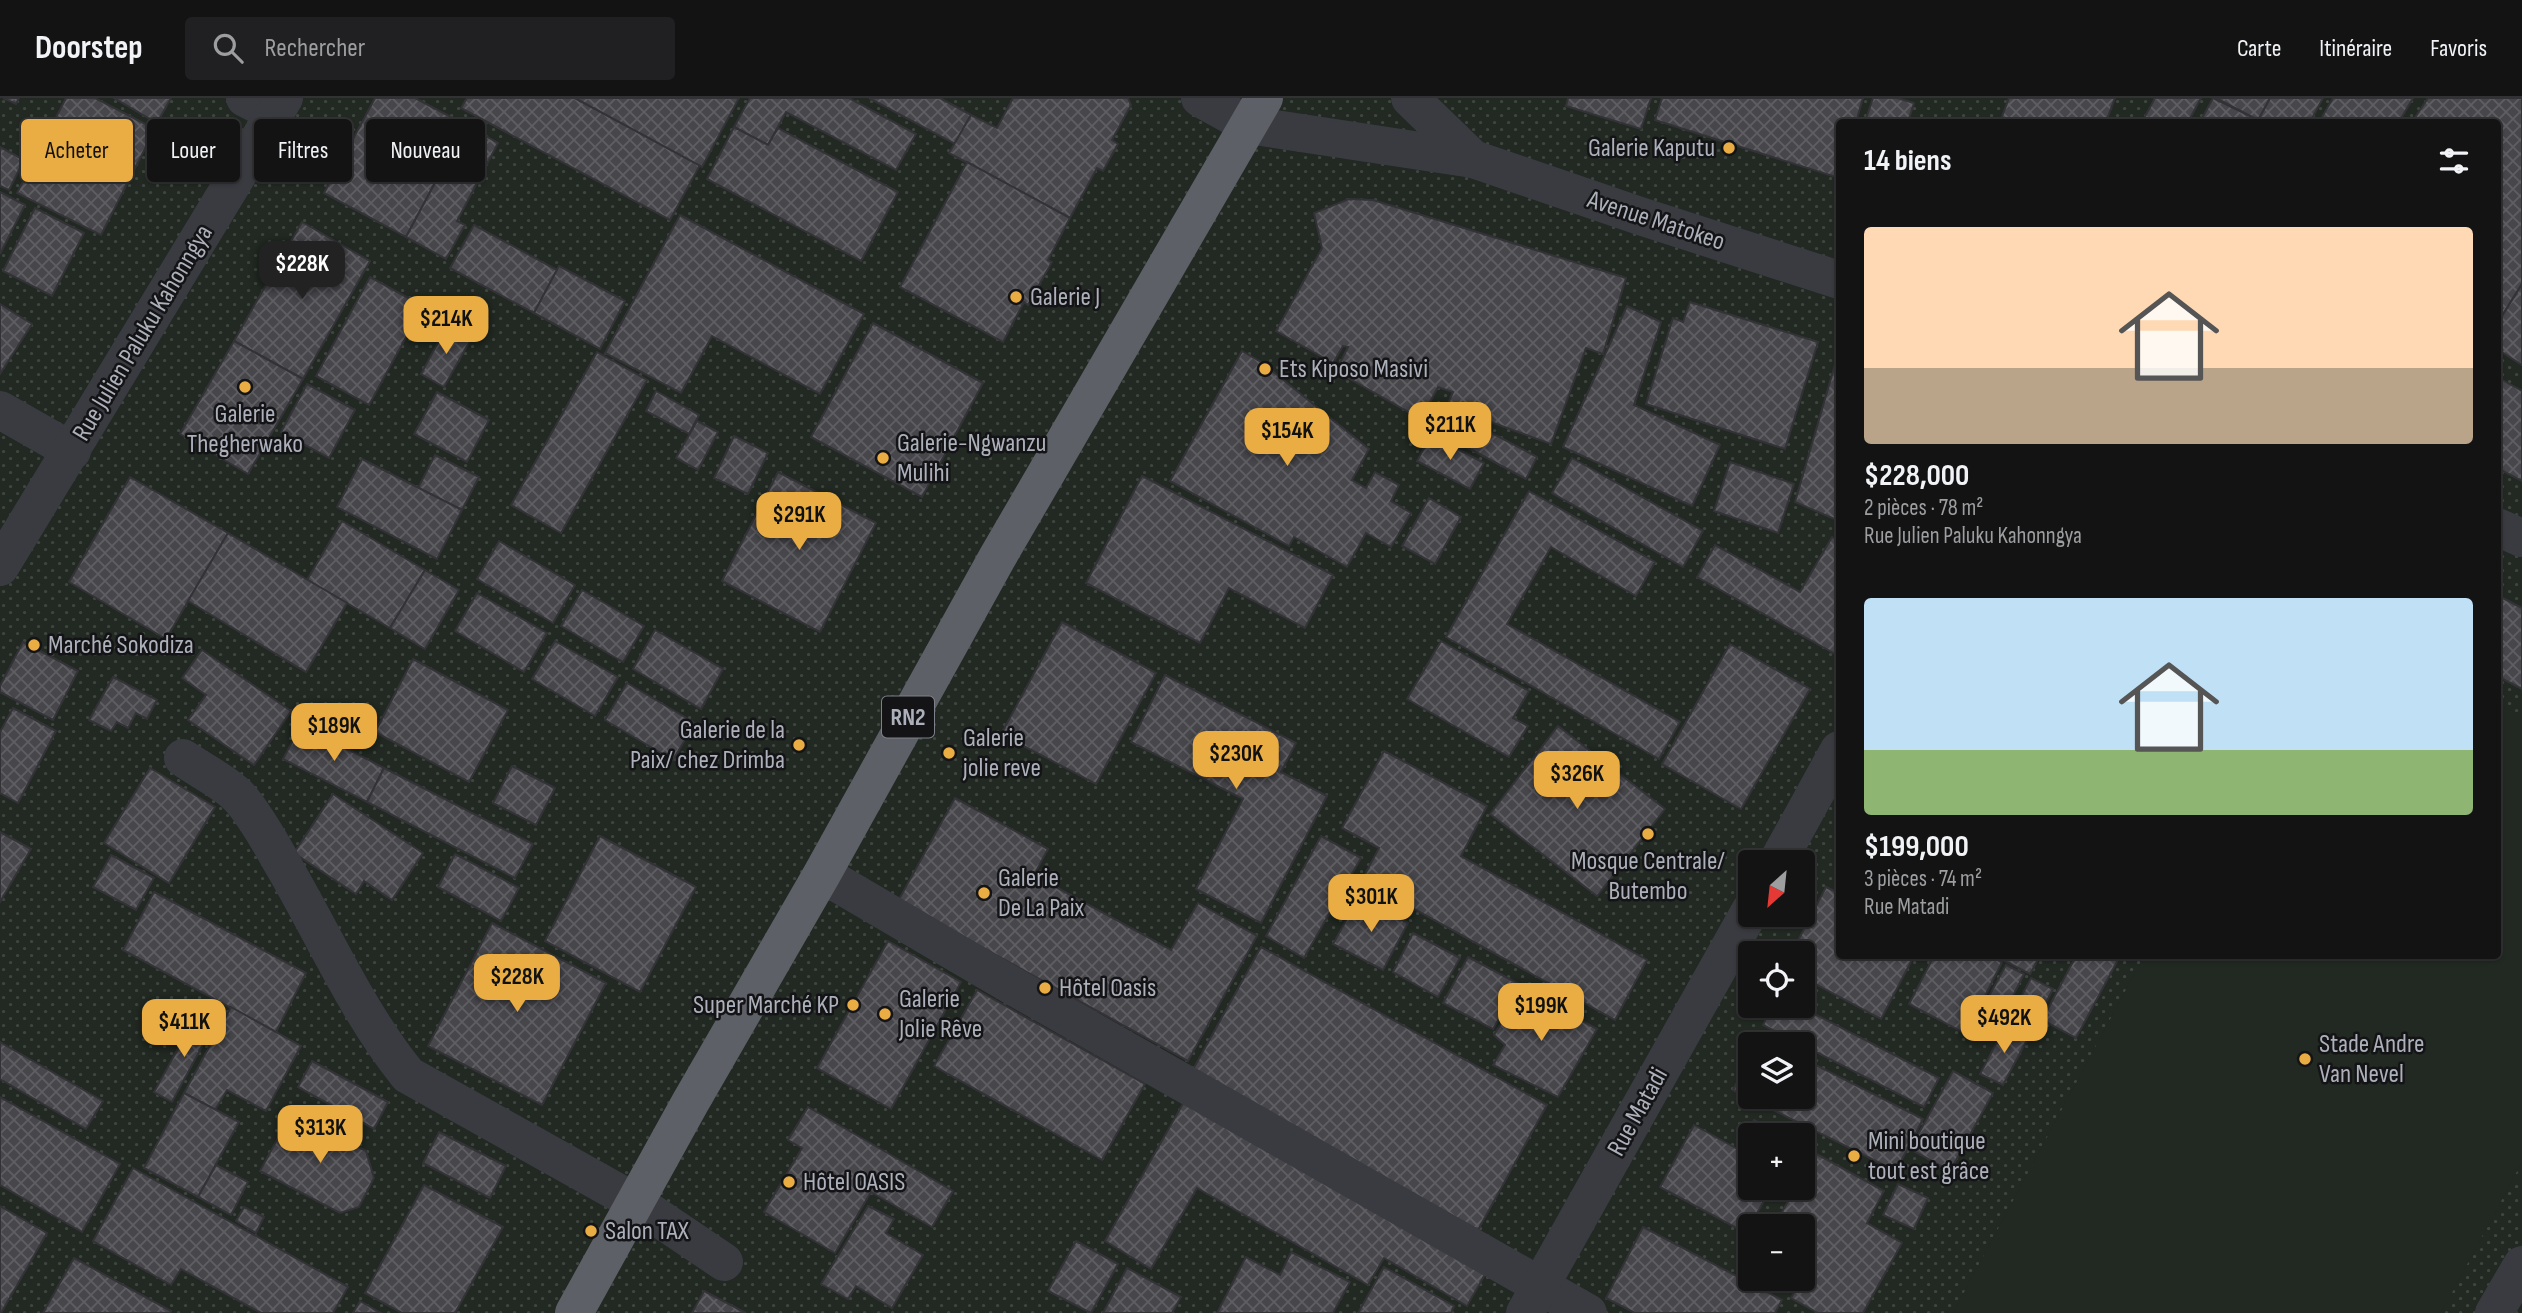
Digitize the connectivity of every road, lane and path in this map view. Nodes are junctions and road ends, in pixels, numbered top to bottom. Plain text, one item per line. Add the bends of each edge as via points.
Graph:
1 (1200, 98) edge
2 (1410, 98) edge
3 (268, 103) edge
4 (1256, 111) edge
5 (1474, 159) junction
6 (1836, 279) edge
7 (0, 410) edge
8 (72, 451) junction
9 (2501, 529) edge
10 (2522, 538) edge
11 (0, 567) edge
12 (1836, 755) edge
13 (183, 758) dead end
14 (1784, 850) edge
15 (822, 874) junction
16 (1741, 928) edge
17 (635, 1202) junction
18 (724, 1262) dead end
19 (1533, 1301) edge
20 (574, 1313) edge
21 (1588, 1313) edge

1 - 4 street
2 - 5 street
3 - 8 street, Rue Julien Paluku Kahonngya
4 - 5 street
4 - 15 highway, RN2 via 997,558
5 - 6 street, Avenue Matokeo
7 - 8 street
8 - 11 street, Rue Julien Paluku Kahonngya
9 - 10 street
12 - 14 street
13 - 17 street via 237,795 294,883 388,1051 408,1075
15 - 17 highway, RN2
15 - 19 street
16 - 19 street, Rue Matadi
17 - 18 street
17 - 20 highway, RN2
19 - 21 street

